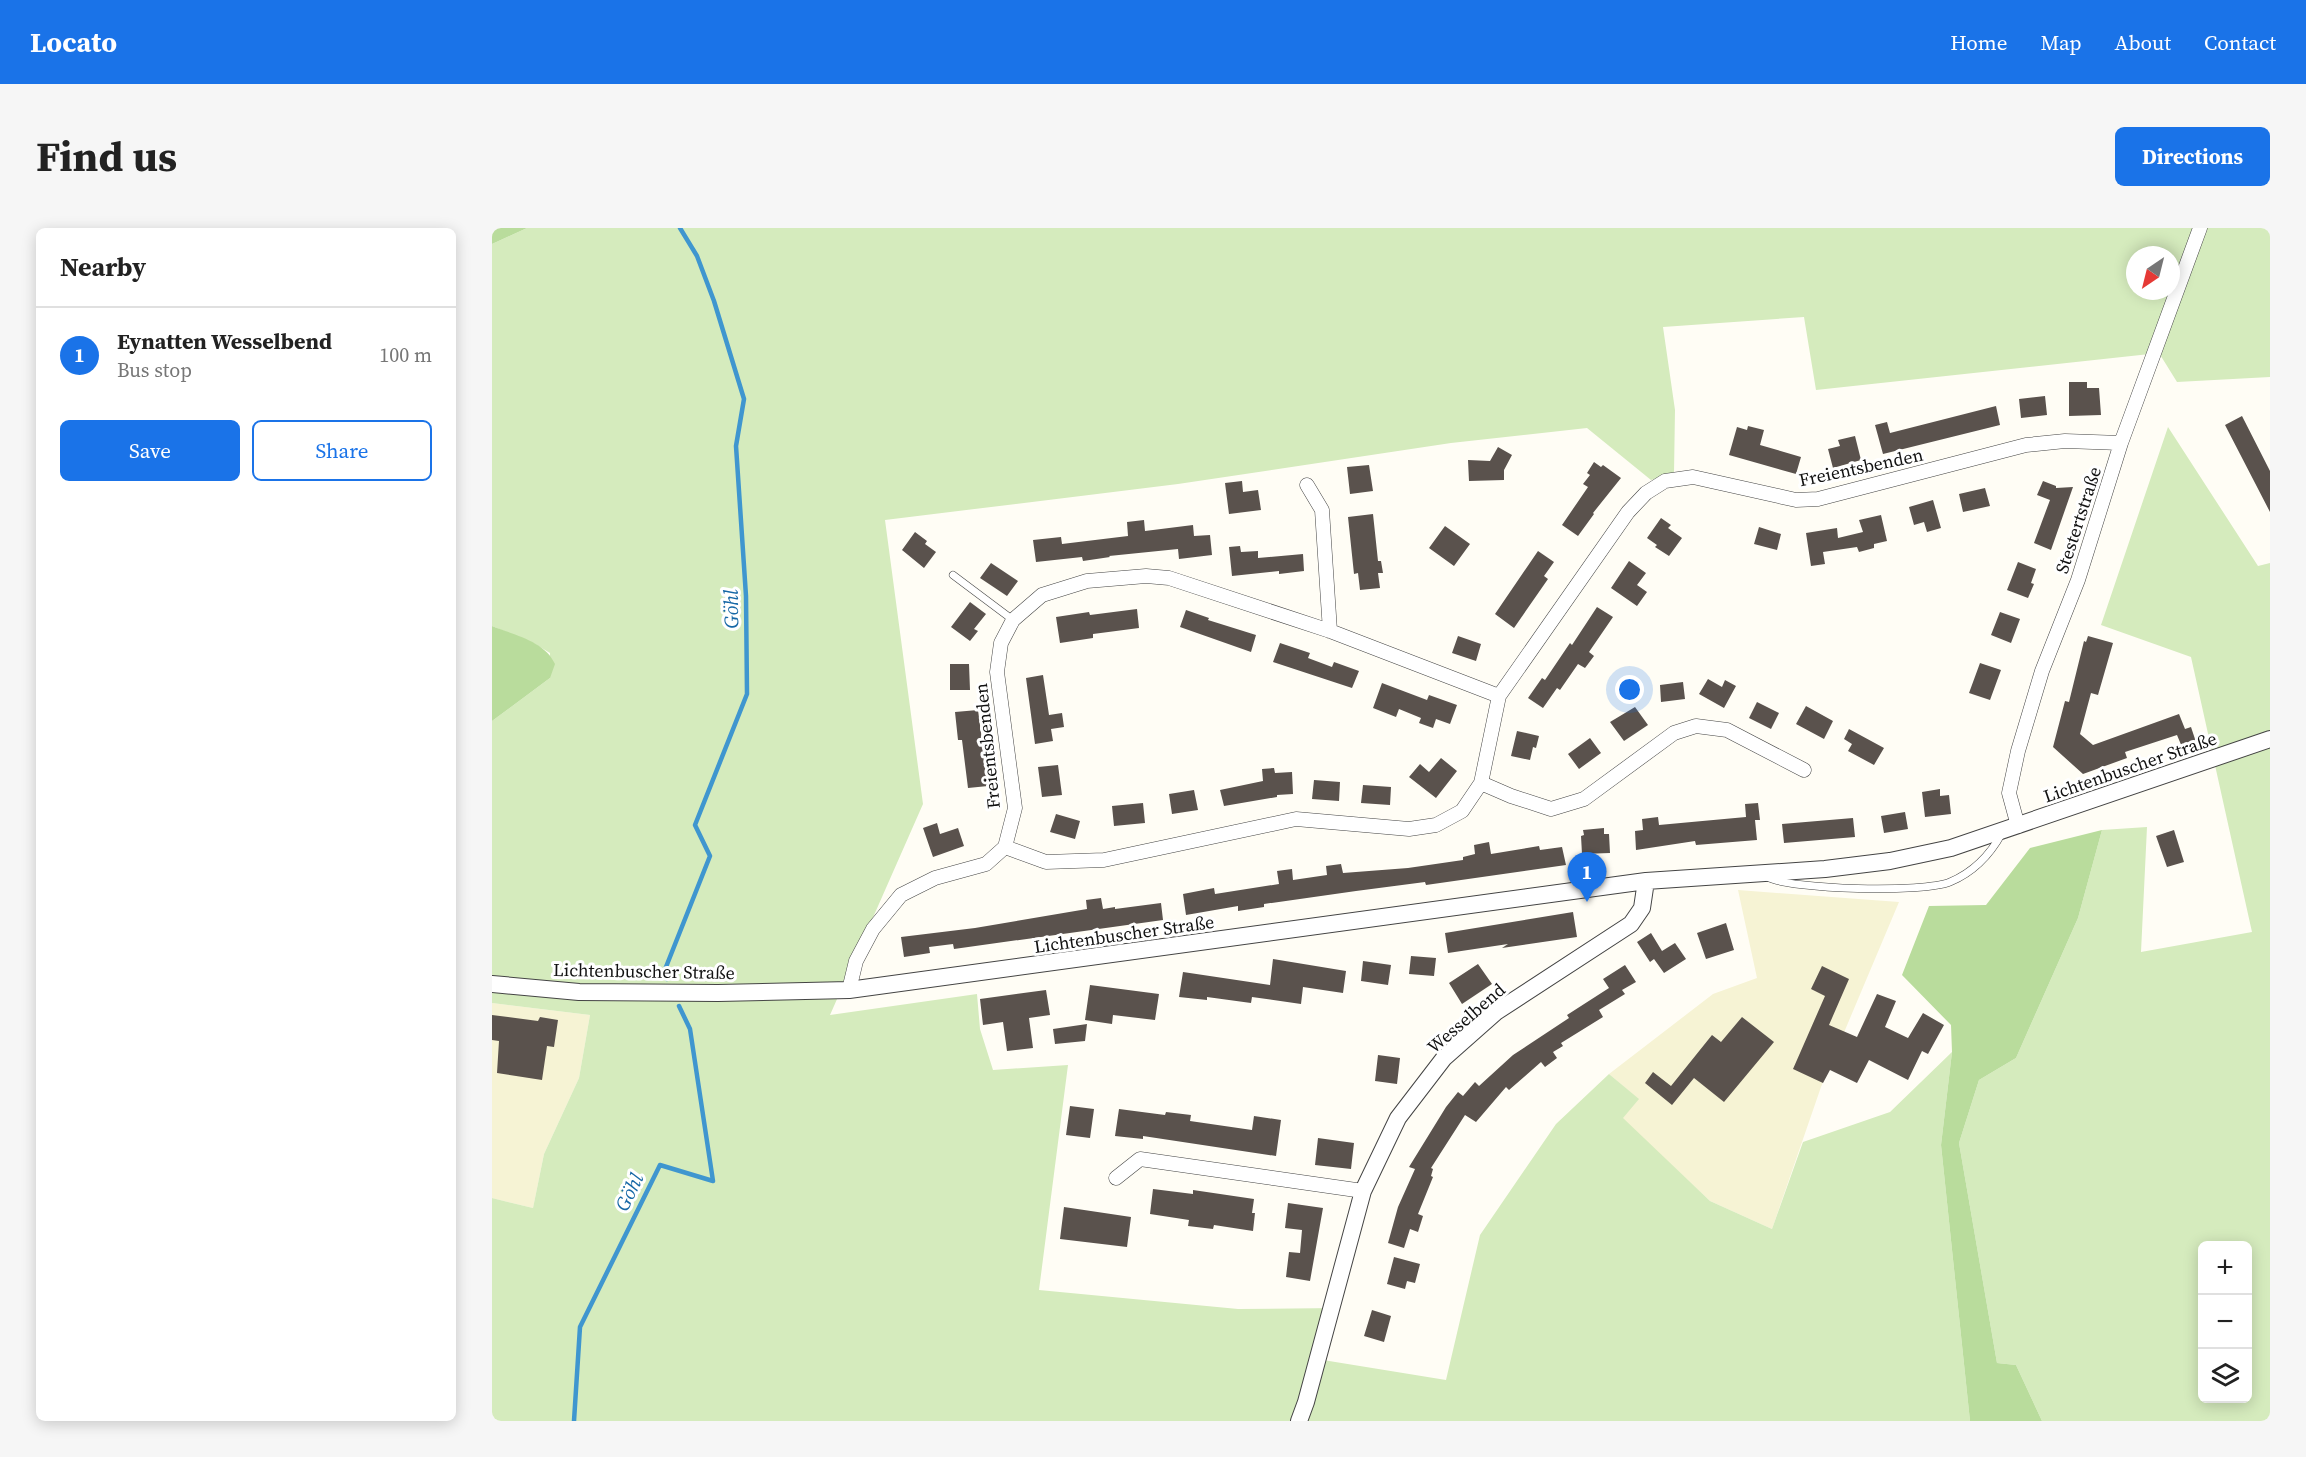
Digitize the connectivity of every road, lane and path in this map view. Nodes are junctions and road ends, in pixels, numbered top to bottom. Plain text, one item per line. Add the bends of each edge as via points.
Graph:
1 (2200, 228) edge
2 (2121, 443) junction
3 (1307, 484) dead end
4 (953, 575) dead end
5 (1013, 620) junction
6 (1330, 631) junction
7 (1499, 696) junction
8 (2270, 739) edge
9 (1804, 770) dead end
10 (1481, 783) junction
11 (2011, 828) junction
12 (1005, 847) junction
13 (1760, 873) junction
14 (1646, 881) junction
15 (492, 984) edge
16 (849, 990) junction
17 (1116, 1178) dead end
18 (1363, 1191) junction
19 (1299, 1421) edge

1 - 2 street, Stestertstraße
2 - 7 street, Freientsbenden via 2065,441 2026,445 1818,499 1796,500 1693,477 1665,481 1646,493 1628,512
2 - 11 street, Stestertstraße via 2018,751 2008,793
3 - 6 street via 1322,510
4 - 5 lane
5 - 6 street, Freientsbenden via 1042,595 1063,587 1146,576 1169,578
5 - 12 street, Freientsbenden via 1001,643 997,672 1015,808
6 - 7 street, Freientsbenden
7 - 10 street, Freientsbenden
8 - 11 street, Lichtenbuscher Straße
9 - 10 street via 1727,730 1696,726 1674,733 1584,799 1551,808
10 - 12 street, Freientsbenden via 1462,811 1427,827 1409,829 1296,819 1104,860 1046,862
11 - 13 street, Lichtenbuscher Straße via 1951,848 1890,861
11 - 13 lane, Lichtenbuscher Straße via 1973,871 1947,884 1895,889 1834,887 1777,882
12 - 16 street via 986,864 936,878 902,896 873,929 856,961
13 - 14 street, Lichtenbuscher Straße
14 - 16 street, Lichtenbuscher Straße
14 - 18 street, Wesselbend via 1642,908 1631,924 1496,1012 1444,1058 1398,1118
15 - 16 street, Lichtenbuscher Straße via 579,992
17 - 18 street via 1140,1159
18 - 19 street, Wesselbend

